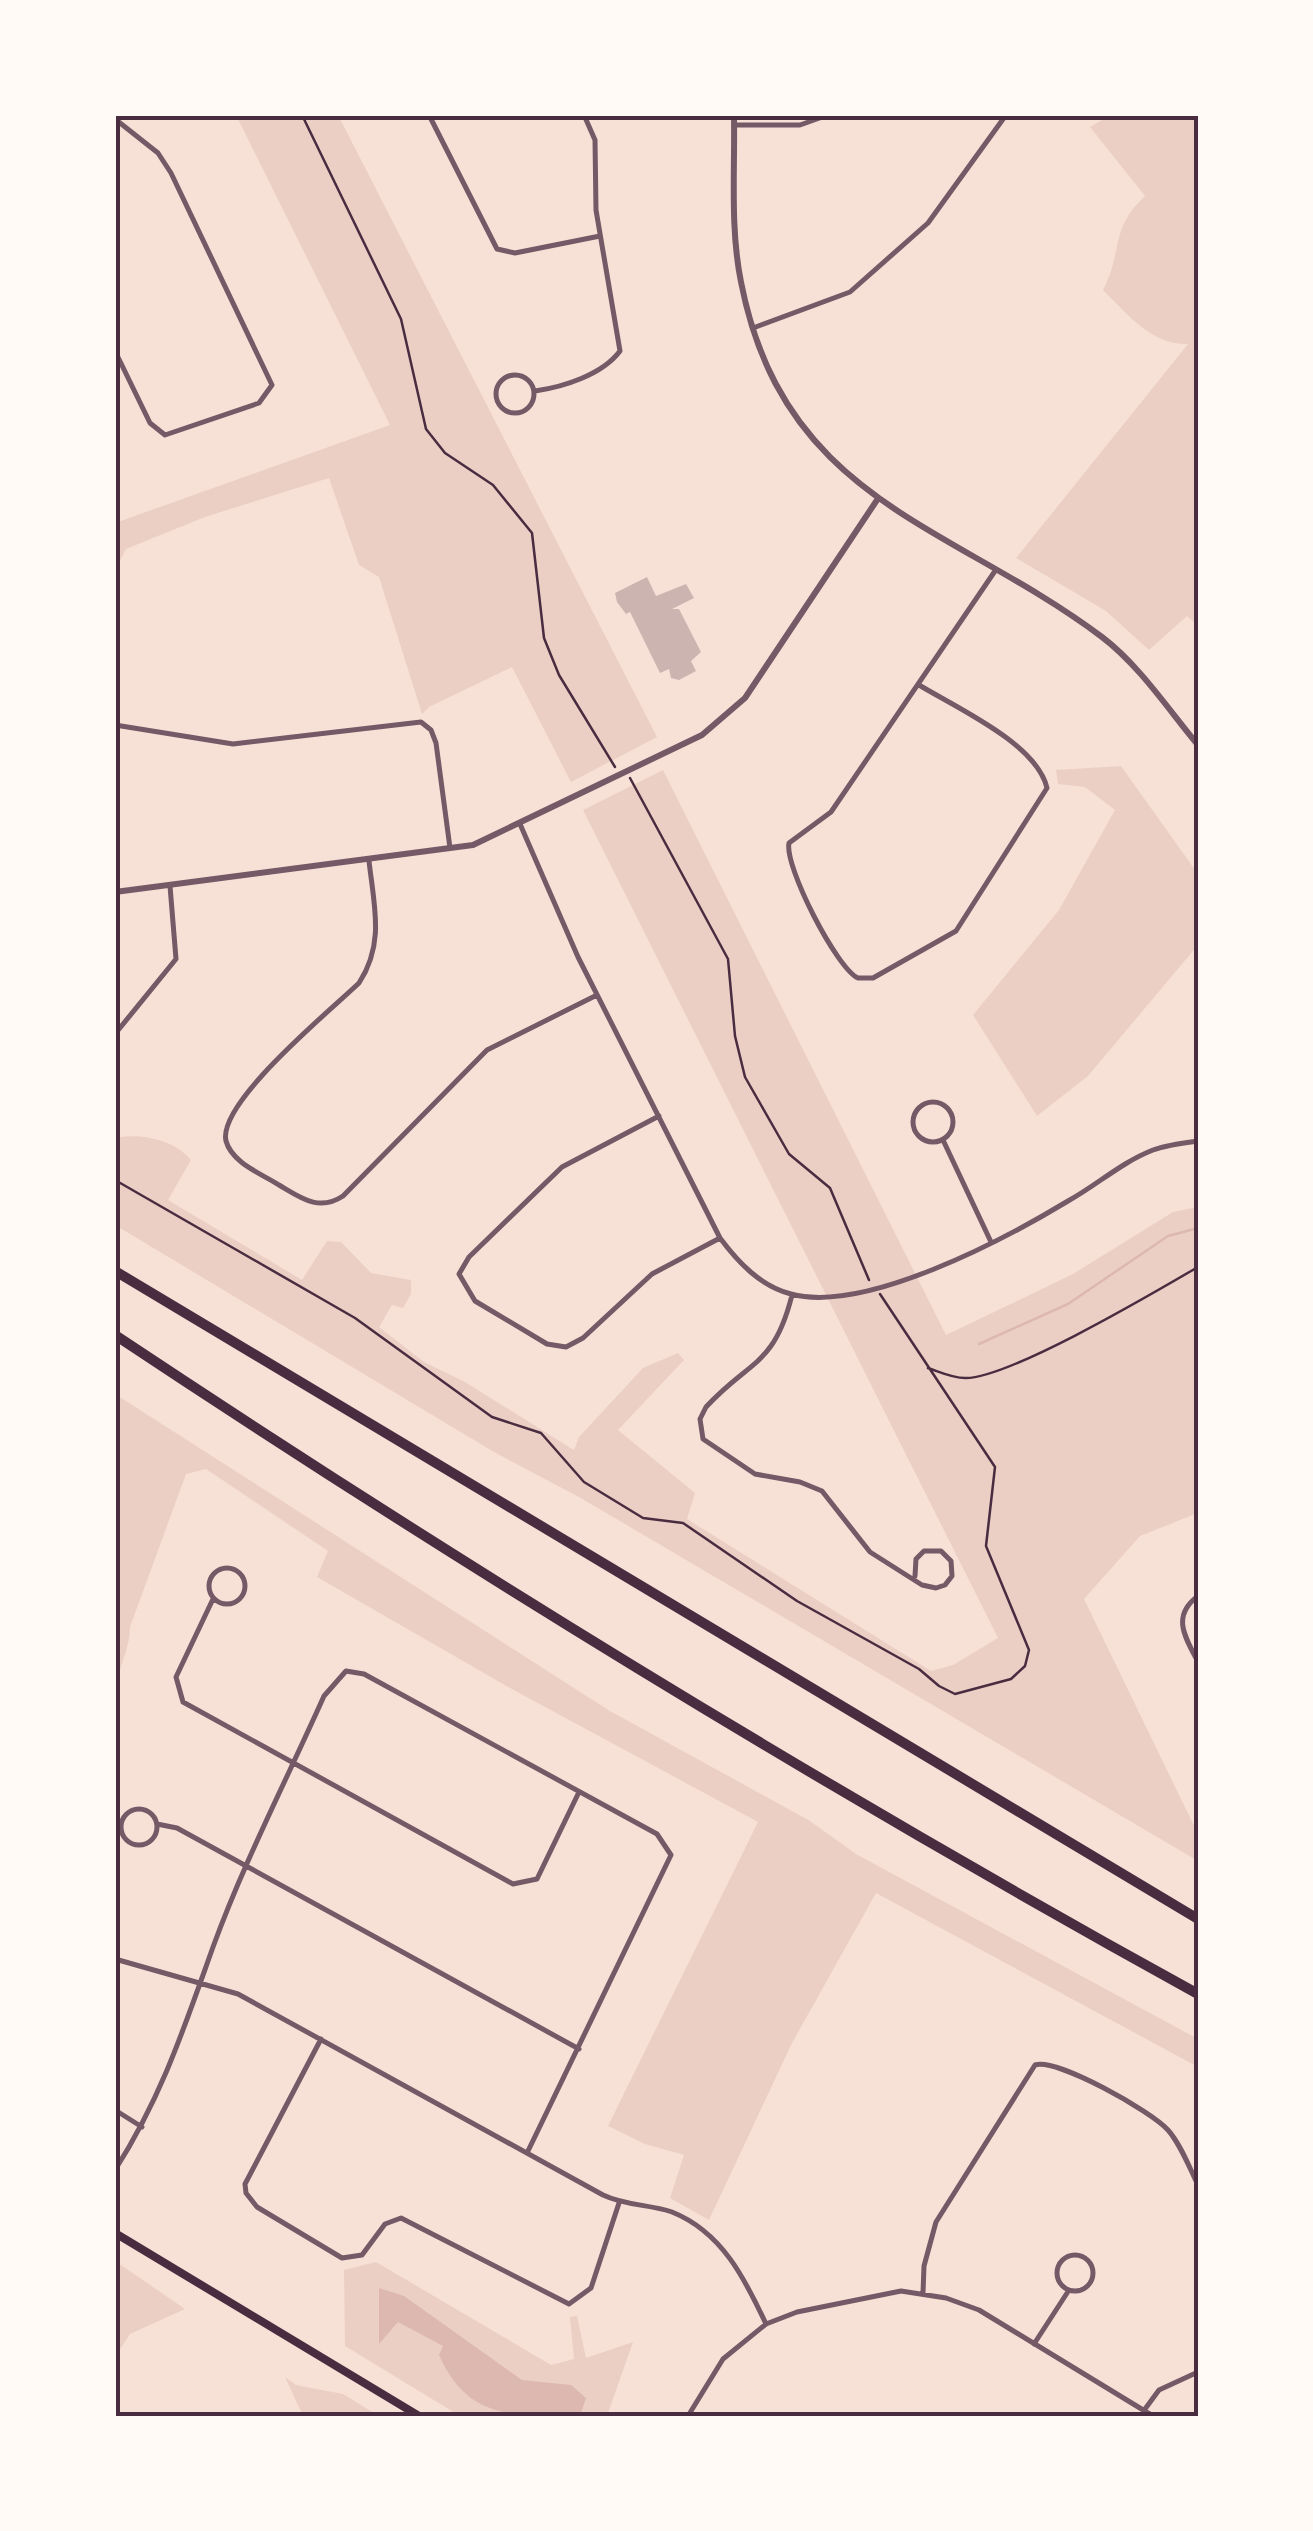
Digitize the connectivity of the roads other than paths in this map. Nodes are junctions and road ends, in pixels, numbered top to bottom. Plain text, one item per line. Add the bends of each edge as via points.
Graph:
1 (429, 115) edge
2 (584, 115) edge
3 (734, 115) edge
4 (828, 115) edge
5 (1006, 115) edge
6 (115, 119) edge
7 (734, 125) junction
8 (600, 236) junction
9 (753, 328) junction
10 (115, 352) edge
11 (534, 391) junction
12 (877, 500) junction
13 (995, 572) junction
14 (919, 685) junction
15 (115, 725) edge
16 (1198, 744) edge
17 (520, 824) junction
18 (451, 851) junction
19 (369, 861) junction
20 (170, 886) junction
21 (115, 892) edge
22 (598, 995) junction
23 (115, 1034) edge
24 (660, 1116) junction
25 (942, 1139) junction
26 (1198, 1141) edge
27 (720, 1238) junction
28 (991, 1242) junction
29 (115, 1271) edge
30 (792, 1295) junction
31 (115, 1335) edge
32 (915, 1576) junction
33 (1198, 1596) edge
34 (214, 1599) junction
35 (1198, 1662) edge
36 (294, 1764) junction
37 (580, 1792) junction
38 (157, 1824) junction
39 (248, 1866) junction
40 (1198, 1918) edge
41 (115, 1958) edge
42 (202, 1983) junction
43 (1198, 1994) edge
44 (321, 2039) junction
45 (579, 2049) junction
46 (115, 2110) edge
47 (142, 2127) junction
48 (528, 2151) junction
49 (115, 2170) edge
50 (1198, 2186) edge
51 (620, 2203) junction
52 (115, 2233) edge
53 (1069, 2290) junction
54 (923, 2294) junction
55 (766, 2324) junction
56 (1034, 2344) junction
57 (1198, 2372) edge
58 (1145, 2410) junction
59 (418, 2416) edge
60 (688, 2416) edge
61 (1153, 2416) edge

1 - 8 street via 497,249 515,253
2 - 8 street via 596,140
3 - 7 street
4 - 7 street via 800,126
5 - 9 street via 928,222 850,292
6 - 10 street via 158,153 171,173 272,385 259,402 165,435 150,423
7 - 9 street via 735,245
8 - 11 street via 620,351 561,387
9 - 12 street via 790,404 823,452
11 - 11 street via 526,378 513,374 496,393 503,408 516,413 529,408
12 - 13 street
12 - 17 street via 726,718
13 - 14 street
13 - 16 street via 1112,645
14 - 14 street via 826,818 796,834 787,851 839,962 858,978 873,978 956,931 1047,788 1035,761 1018,747
15 - 18 street via 232,744 421,722 436,743
17 - 18 street
17 - 22 street
18 - 19 street
19 - 20 street
19 - 22 street via 378,928 372,964 258,1081 226,1128 237,1158 303,1200 321,1204 343,1196 487,1050
20 - 21 street
20 - 23 street via 176,959
22 - 24 street
24 - 27 street
24 - 27 street via 562,1167 469,1257 458,1274 462,1286 532,1336 566,1348 652,1274
25 - 25 street via 952,1124 948,1109 936,1102 920,1106 912,1122 916,1134
25 - 28 street
26 - 28 street via 1134,1159
27 - 30 street via 758,1278
28 - 30 street via 914,1278
29 - 40 highway
30 - 32 street via 767,1355 706,1408 700,1418 703,1439 756,1474 822,1491 870,1552
31 - 43 highway via 412,1530 918,1836
32 - 32 street via 929,1588 945,1585 951,1562 941,1550 924,1552
33 - 35 street via 1180,1623
34 - 34 street via 224,1604 240,1598 245,1582 239,1572 215,1571 208,1581
34 - 36 street via 179,1668 178,1696
36 - 37 street via 513,1884 537,1879
36 - 37 street via 329,1686 346,1671
36 - 39 street
37 - 45 street via 657,1834 671,1855
38 - 38 street via 139,1809 127,1813 121,1830 131,1844 142,1845 152,1840
38 - 39 street
39 - 42 street
39 - 45 street
41 - 42 street
42 - 44 street via 238,1994
42 - 47 street
44 - 48 street
44 - 51 street via 244,2184 256,2207 342,2258 362,2255 385,2224 401,2218 569,2304 591,2288
45 - 48 street
46 - 47 street
47 - 49 street
48 - 51 street
50 - 54 street via 1169,2131 1155,2119 1058,2064 1035,2065 936,2222
51 - 55 street via 674,2213 714,2240 741,2272
52 - 59 main road
53 - 53 street via 1091,2282 1093,2270 1082,2256 1058,2267 1060,2283
53 - 56 street
54 - 55 street via 880,2292
54 - 56 street via 963,2303
55 - 60 street via 723,2358
56 - 58 street
57 - 58 street via 1160,2390
58 - 61 street

